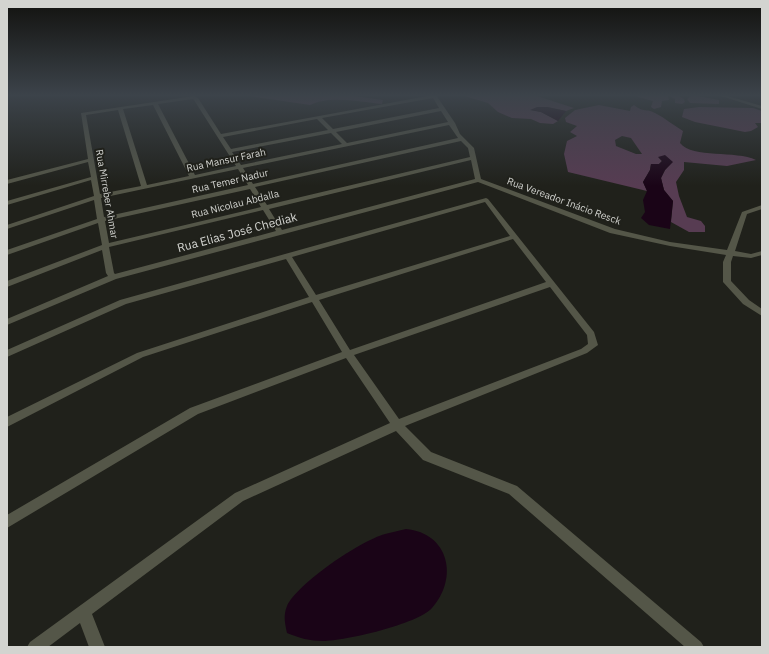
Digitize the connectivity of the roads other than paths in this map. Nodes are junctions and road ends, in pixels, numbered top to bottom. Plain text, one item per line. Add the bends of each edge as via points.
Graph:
1 (85, 126) edge
2 (125, 126) edge
3 (167, 126) edge
4 (213, 126) edge
5 (278, 126) edge
6 (327, 126) edge
7 (355, 126) edge
8 (440, 126) edge
9 (454, 126) edge
10 (331, 130) junction
11 (220, 136) junction
12 (462, 139) junction
13 (346, 145) junction
14 (229, 151) junction
15 (472, 158) junction
16 (91, 160) junction
17 (240, 168) junction
18 (193, 177) junction
19 (94, 178) junction
20 (478, 180) junction
21 (7, 182) edge
22 (251, 186) junction
23 (145, 188) junction
24 (97, 197) junction
25 (7, 203) edge
26 (265, 207) junction
27 (762, 207) edge
28 (101, 220) junction
29 (7, 227) edge
30 (281, 233) junction
31 (513, 237) junction
32 (106, 246) junction
33 (731, 253) junction
34 (762, 253) edge
35 (7, 254) edge
36 (287, 255) junction
37 (113, 277) junction
38 (7, 284) edge
39 (550, 284) junction
40 (315, 298) junction
41 (762, 313) edge
42 (7, 322) edge
43 (7, 354) edge
44 (348, 354) junction
45 (7, 422) edge
46 (397, 425) junction
47 (7, 522) edge
48 (83, 611) junction
49 (35, 647) edge
50 (97, 647) edge
51 (696, 647) edge

1 - 16 street, Rua Mirreber Ahmar
2 - 23 street
3 - 18 street
4 - 11 street
5 - 11 street
6 - 10 street
7 - 10 street
8 - 13 street, Rua Mansur Farah
9 - 12 street
10 - 13 street
10 - 14 street
11 - 14 street
12 - 15 street via 470,146
12 - 22 street, Rua Temer Nadur
13 - 17 street, Rua Mansur Farah
14 - 17 street
15 - 20 street
15 - 26 street, Rua Nicolau Abdalla
16 - 19 street, Rua Mirreber Ahmar
16 - 21 street
17 - 18 street, Rua Mansur Farah
17 - 22 street
18 - 23 street, Rua Mansur Farah
19 - 24 street, Rua Mirreber Ahmar
19 - 25 street
20 - 30 street, Rua Elias José Chediak
20 - 33 street, Rua Vereador Inácio Resck via 613,231 670,244
22 - 26 street
22 - 28 street, Rua Temer Nadur
23 - 24 street, Rua Mansur Farah
24 - 28 street, Rua Mirreber Ahmar
24 - 29 street, Rua Mansur Farah
26 - 30 street
26 - 32 street, Rua Nicolau Abdalla
27 - 33 street via 744,213
28 - 32 street, Rua Mirreber Ahmar
28 - 35 street, Rua Temer Nadur
30 - 37 street, Rua Elias José Chediak
31 - 36 street via 486,200
31 - 39 street
31 - 40 street
32 - 37 street, Rua Mirreber Ahmar via 110,273
32 - 38 street, Rua Nicolau Abdalla
33 - 34 street, Rua Vereador Inácio Resck via 751,256
33 - 41 street via 727,262 727,282 746,302
36 - 40 street
36 - 43 street via 123,302
37 - 42 street, Rua Elias José Chediak
39 - 44 street
39 - 46 street via 591,334 593,345 584,351
40 - 44 street
40 - 45 street via 140,356
44 - 46 street
44 - 47 street via 194,411
46 - 48 street via 239,497
46 - 51 street via 427,456 513,490
48 - 49 street
48 - 50 street

